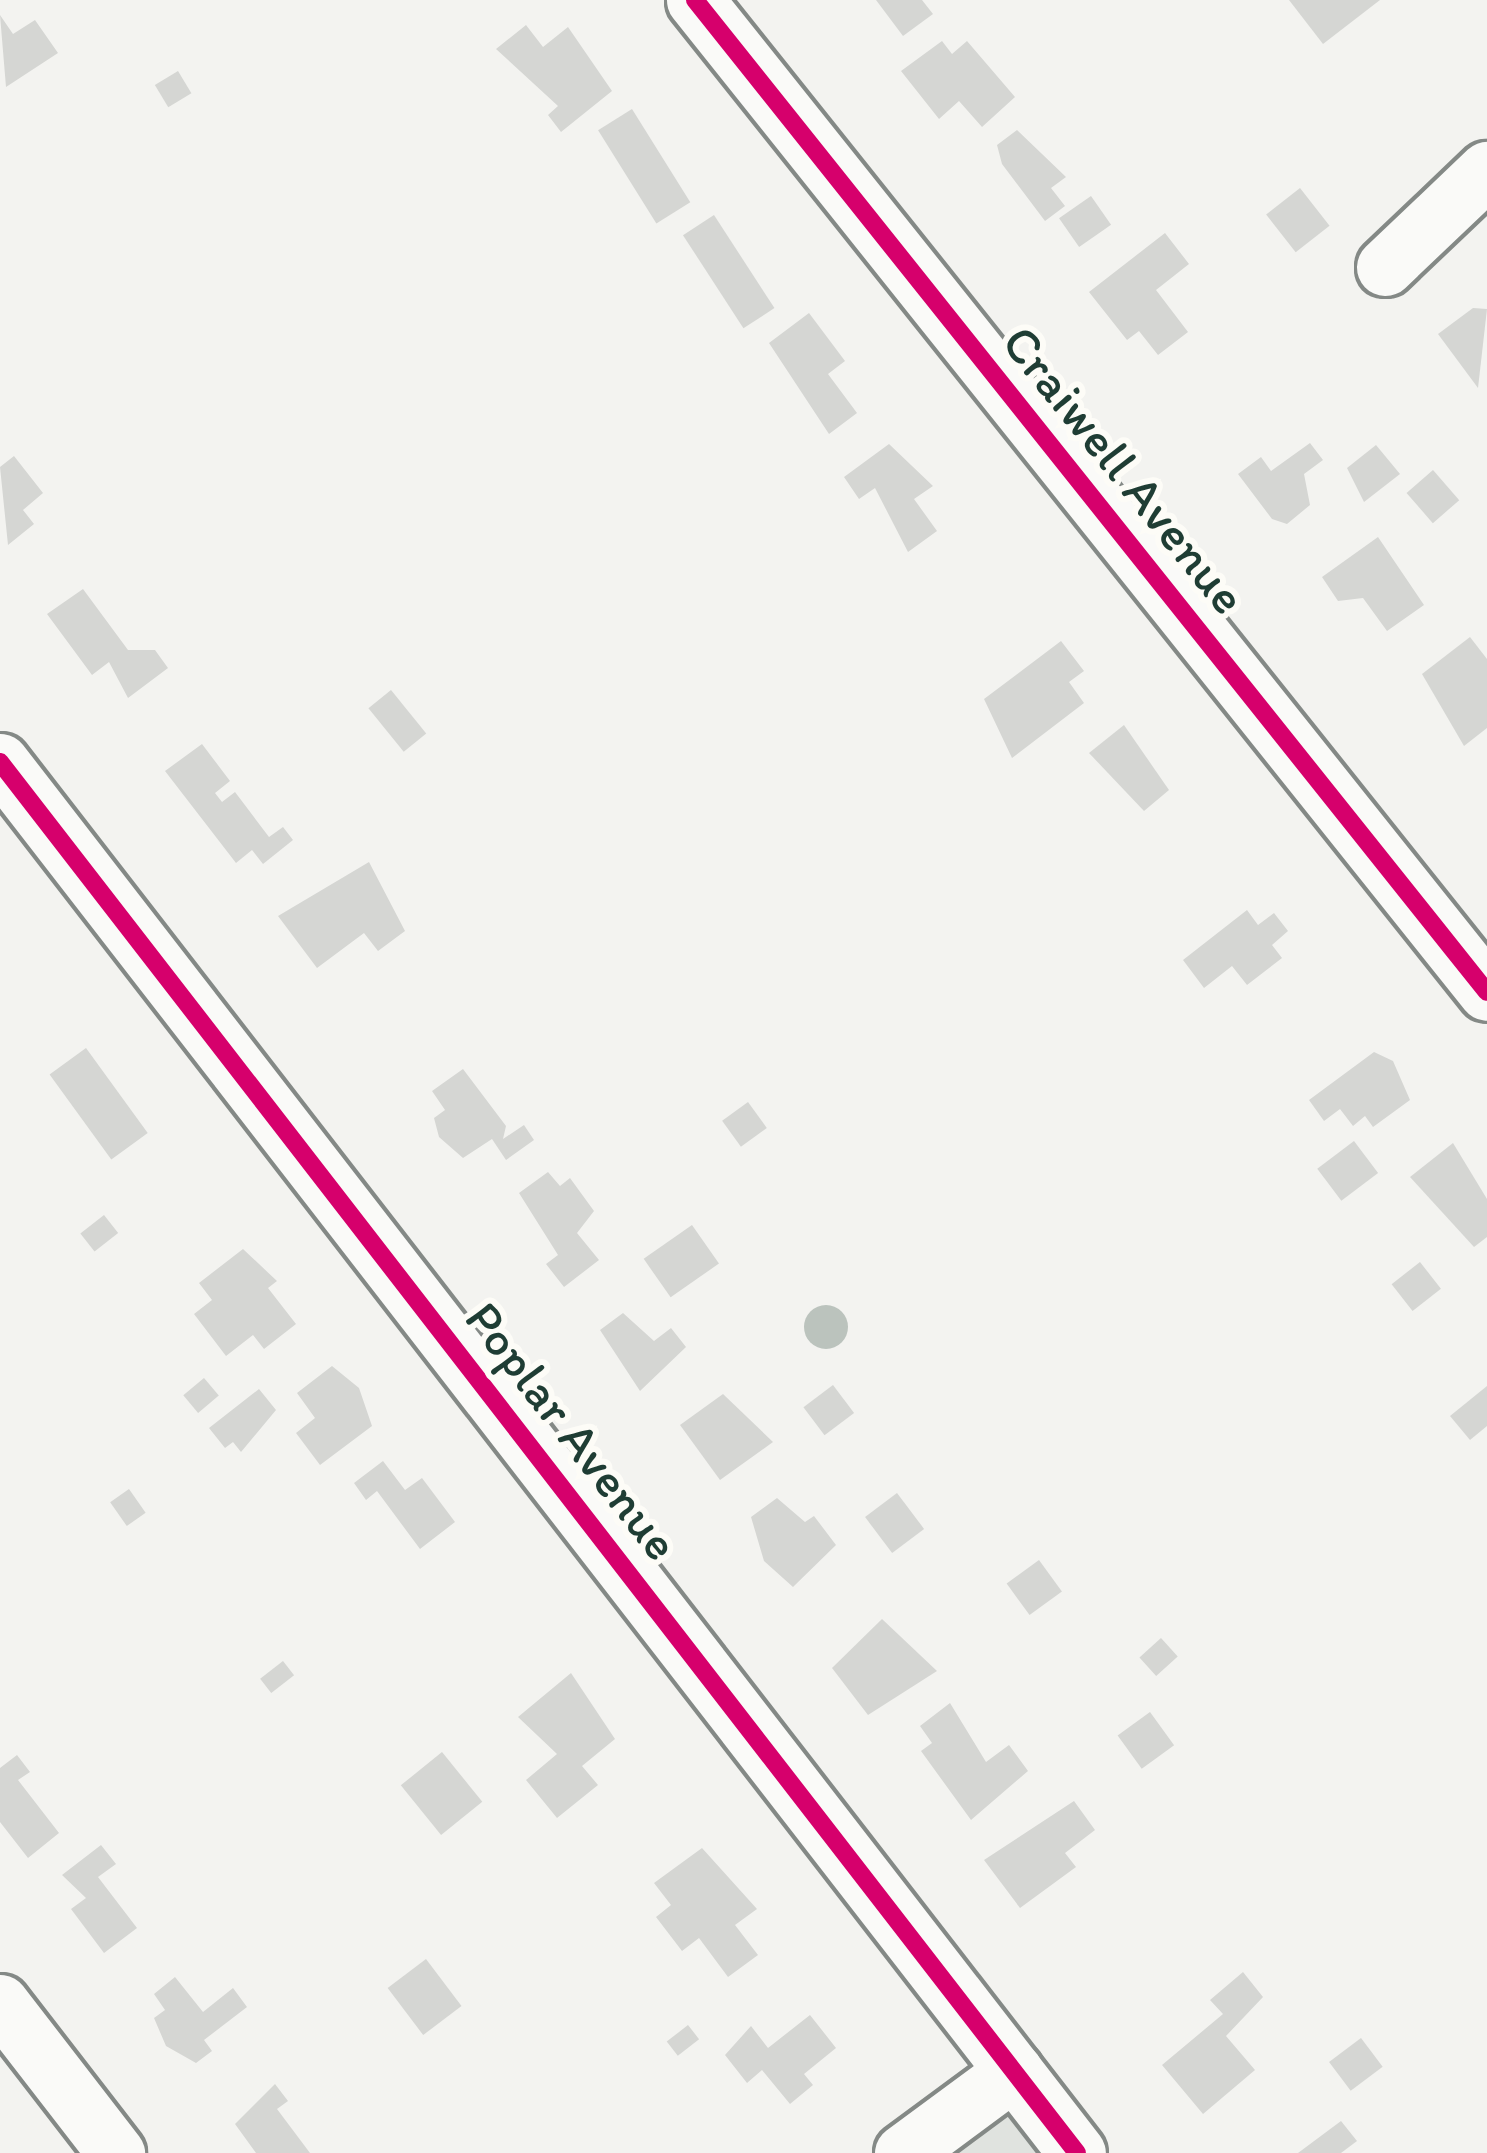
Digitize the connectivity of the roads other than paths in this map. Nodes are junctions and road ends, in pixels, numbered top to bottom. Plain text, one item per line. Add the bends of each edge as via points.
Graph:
1 (695, 0) edge
2 (1487, 170) edge
3 (1385, 267) dead end
4 (0, 762) edge
5 (1487, 992) edge
6 (0, 2003) edge
7 (1014, 2071) junction
8 (116, 2153) edge
9 (904, 2153) edge
10 (1078, 2153) edge

1 - 5 street, Craiwell Avenue
2 - 3 street
4 - 7 street, Poplar Avenue
6 - 8 street
7 - 9 street
7 - 10 street, Poplar Avenue

